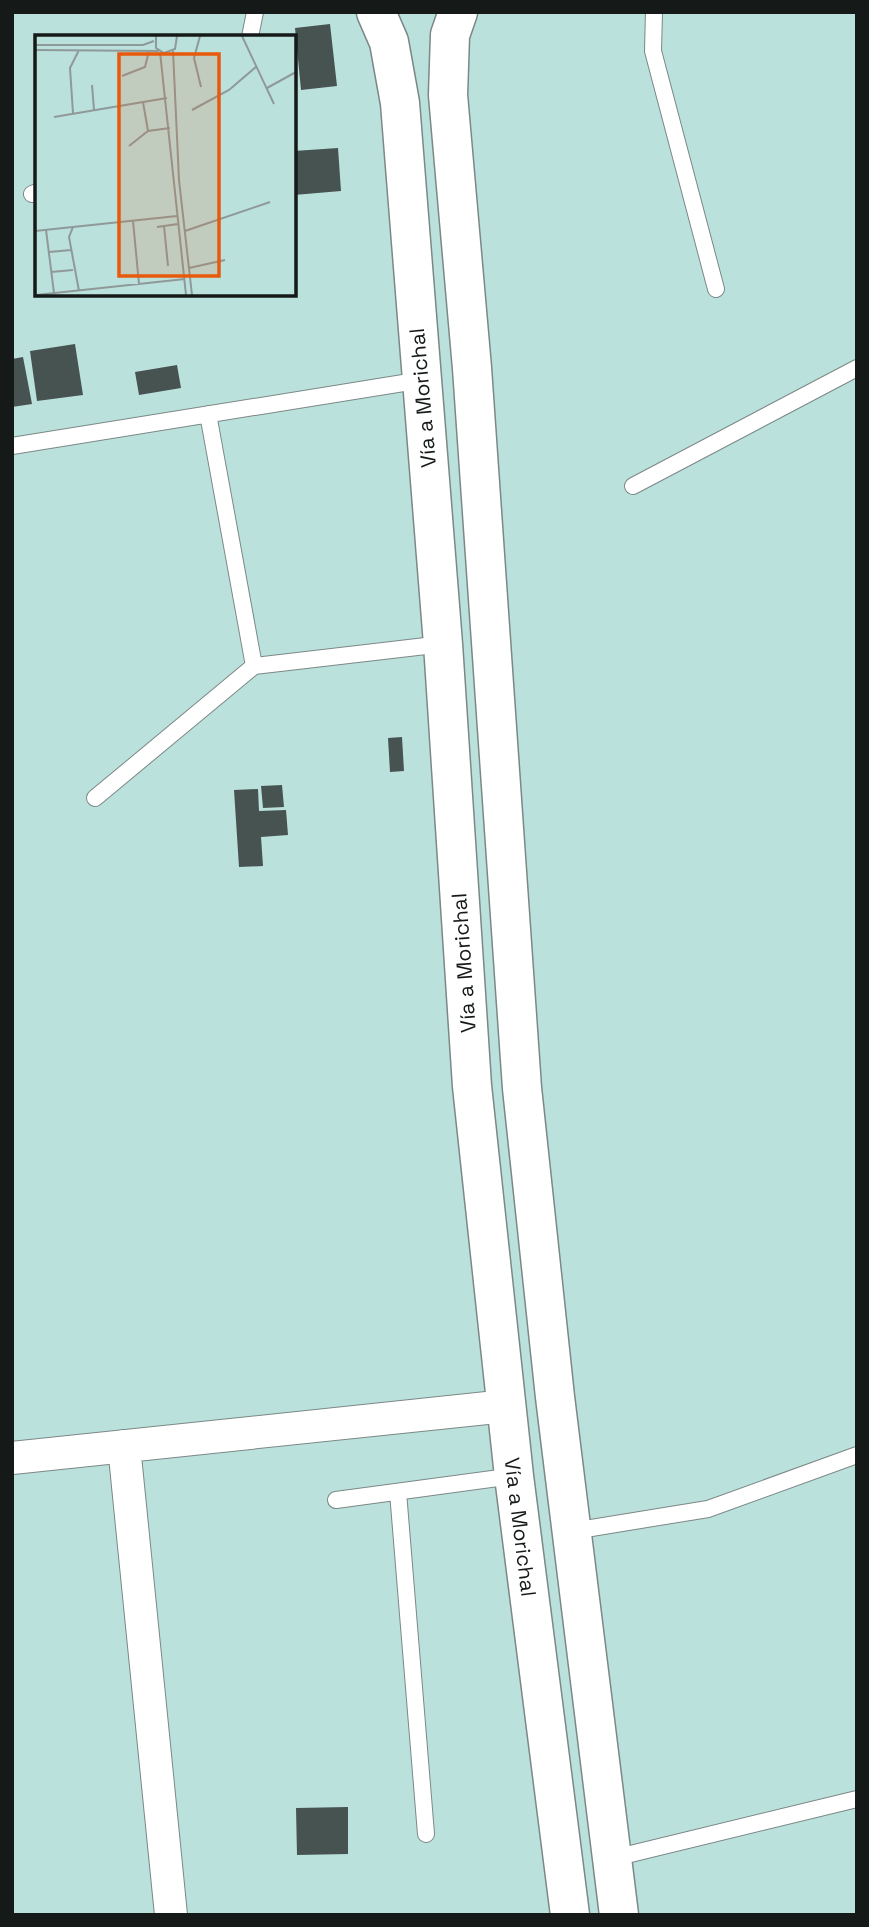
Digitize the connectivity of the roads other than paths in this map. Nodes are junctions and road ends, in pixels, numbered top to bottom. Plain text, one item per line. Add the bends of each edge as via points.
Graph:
1 (255, 12) edge
2 (376, 12) edge
3 (458, 12) edge
4 (654, 12) edge
5 (250, 35) edge
6 (716, 289) dead end
7 (857, 368) edge
8 (422, 380) junction
9 (208, 414) junction
10 (12, 446) edge
11 (633, 486) dead end
12 (443, 644) junction
13 (254, 666) junction
14 (95, 798) dead end
15 (506, 1406) junction
16 (124, 1446) junction
17 (857, 1455) edge
18 (12, 1458) edge
19 (514, 1476) junction
20 (398, 1492) junction
21 (336, 1500) dead end
22 (573, 1531) junction
23 (857, 1799) edge
24 (426, 1834) dead end
25 (614, 1858) junction
26 (171, 1915) edge
27 (570, 1915) edge
28 (619, 1915) edge

1 - 5 lane
2 - 8 street, Vía a Morichal via 389,43 400,103
3 - 22 street via 450,36 448,94 472,368 521,1074
4 - 6 lane via 653,51
7 - 11 lane
8 - 9 lane
8 - 12 street, Vía a Morichal
9 - 10 lane
9 - 13 lane
12 - 13 lane
12 - 15 street, Vía a Morichal via 472,1086
13 - 14 lane
15 - 16 street
15 - 19 street, Vía a Morichal
16 - 18 street
16 - 26 street
17 - 22 lane via 708,1509
19 - 20 lane
19 - 27 street, Vía a Morichal
20 - 21 lane
20 - 24 lane
22 - 25 street
23 - 25 lane
25 - 28 street

